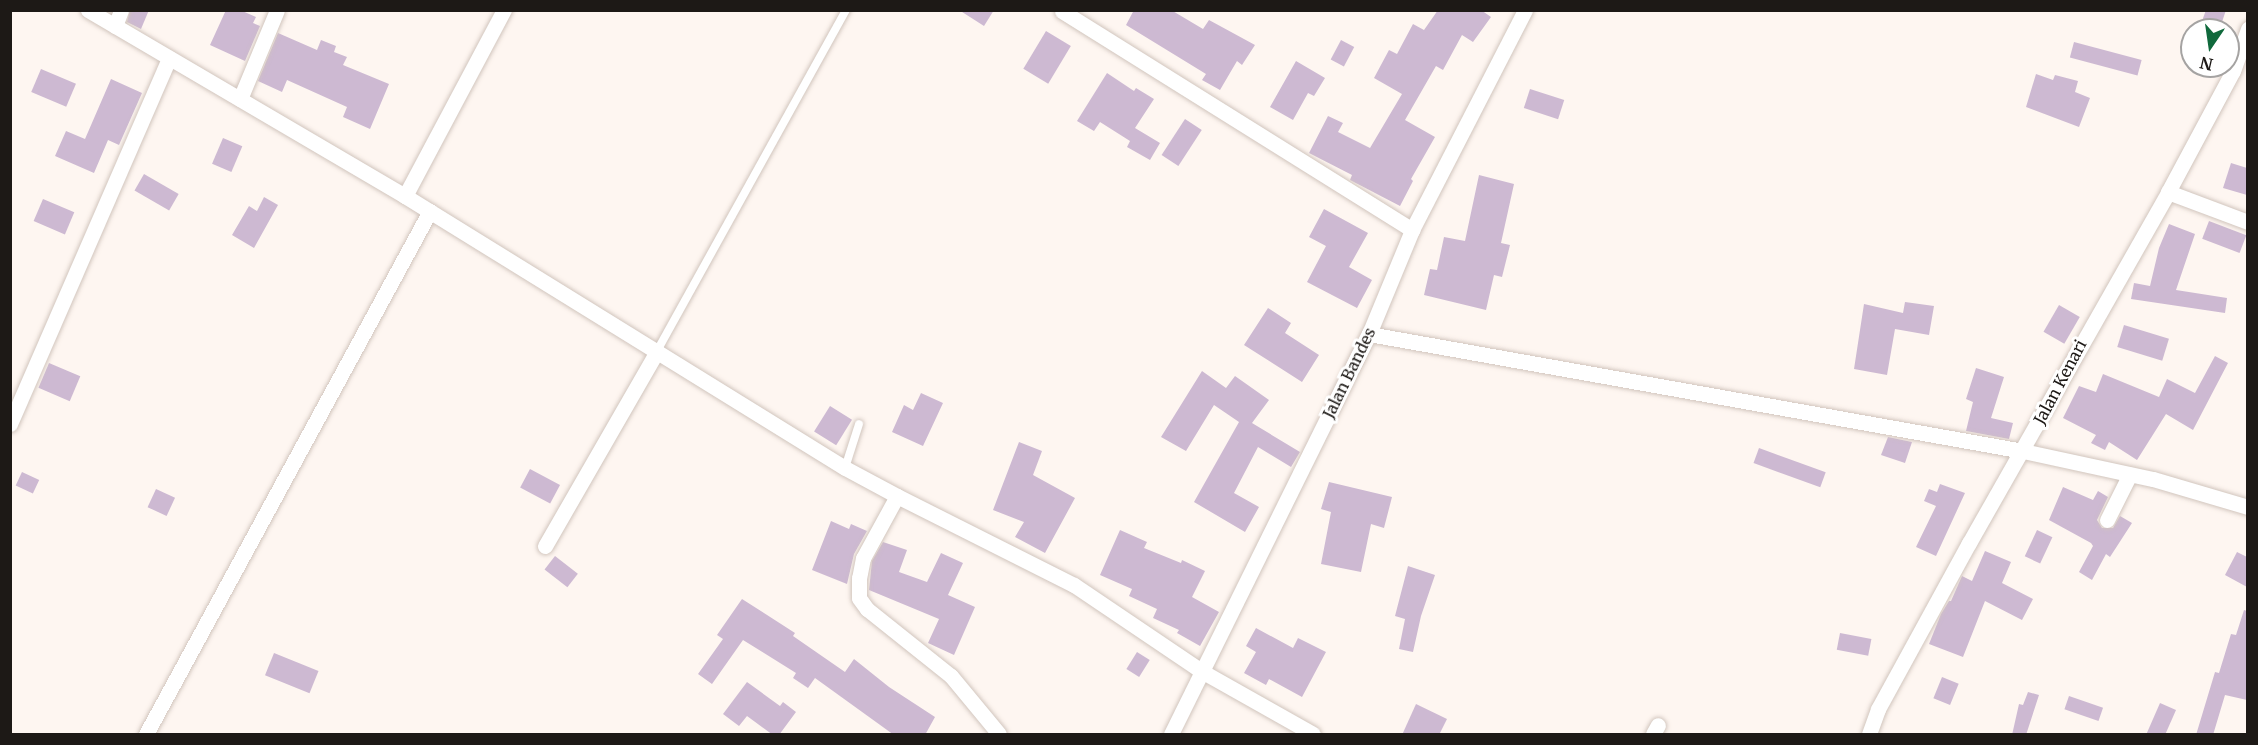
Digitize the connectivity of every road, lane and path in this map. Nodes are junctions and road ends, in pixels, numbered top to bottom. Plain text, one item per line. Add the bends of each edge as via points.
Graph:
1 (88, 10) edge
2 (122, 10) edge
3 (277, 10) edge
4 (504, 10) edge
5 (846, 10) edge
6 (1525, 10) edge
7 (1062, 11) edge
8 (115, 26) junction
9 (2247, 29) edge
10 (169, 58) junction
11 (240, 99) junction
12 (2168, 192) junction
13 (405, 196) junction
14 (430, 211) junction
15 (2247, 222) edge
16 (1412, 230) junction
17 (1369, 334) junction
18 (657, 351) junction
19 (10, 424) edge
20 (859, 424) dead end
21 (2023, 451) junction
22 (845, 468) junction
23 (2130, 474) junction
24 (897, 496) junction
25 (2247, 507) edge
26 (2107, 520) dead end
27 (545, 546) dead end
28 (1203, 672) junction
29 (146, 735) edge
30 (999, 735) edge
31 (1171, 735) edge
32 (1313, 735) edge
33 (1869, 735) edge

1 - 8 street
2 - 8 street
3 - 11 street
4 - 13 street
5 - 18 lane
6 - 16 street, Jalan Bandes
7 - 16 street
8 - 10 street
9 - 12 street, Jalan Kenari via 2233,71
10 - 11 street
10 - 19 street
11 - 13 street
12 - 15 street
12 - 21 street, Jalan Kenari
13 - 14 street
14 - 18 street
14 - 29 street
16 - 17 street, Jalan Bandes
17 - 21 street
17 - 28 street, Jalan Bandes
18 - 22 street
18 - 27 street
20 - 22 lane
21 - 23 street
21 - 33 street, Jalan Kenari via 1878,709
22 - 24 street
23 - 25 street
23 - 26 street
24 - 28 street via 1074,585
24 - 30 street via 863,558 859,598 867,609 951,676
28 - 31 street, Jalan Bandes
28 - 32 street

